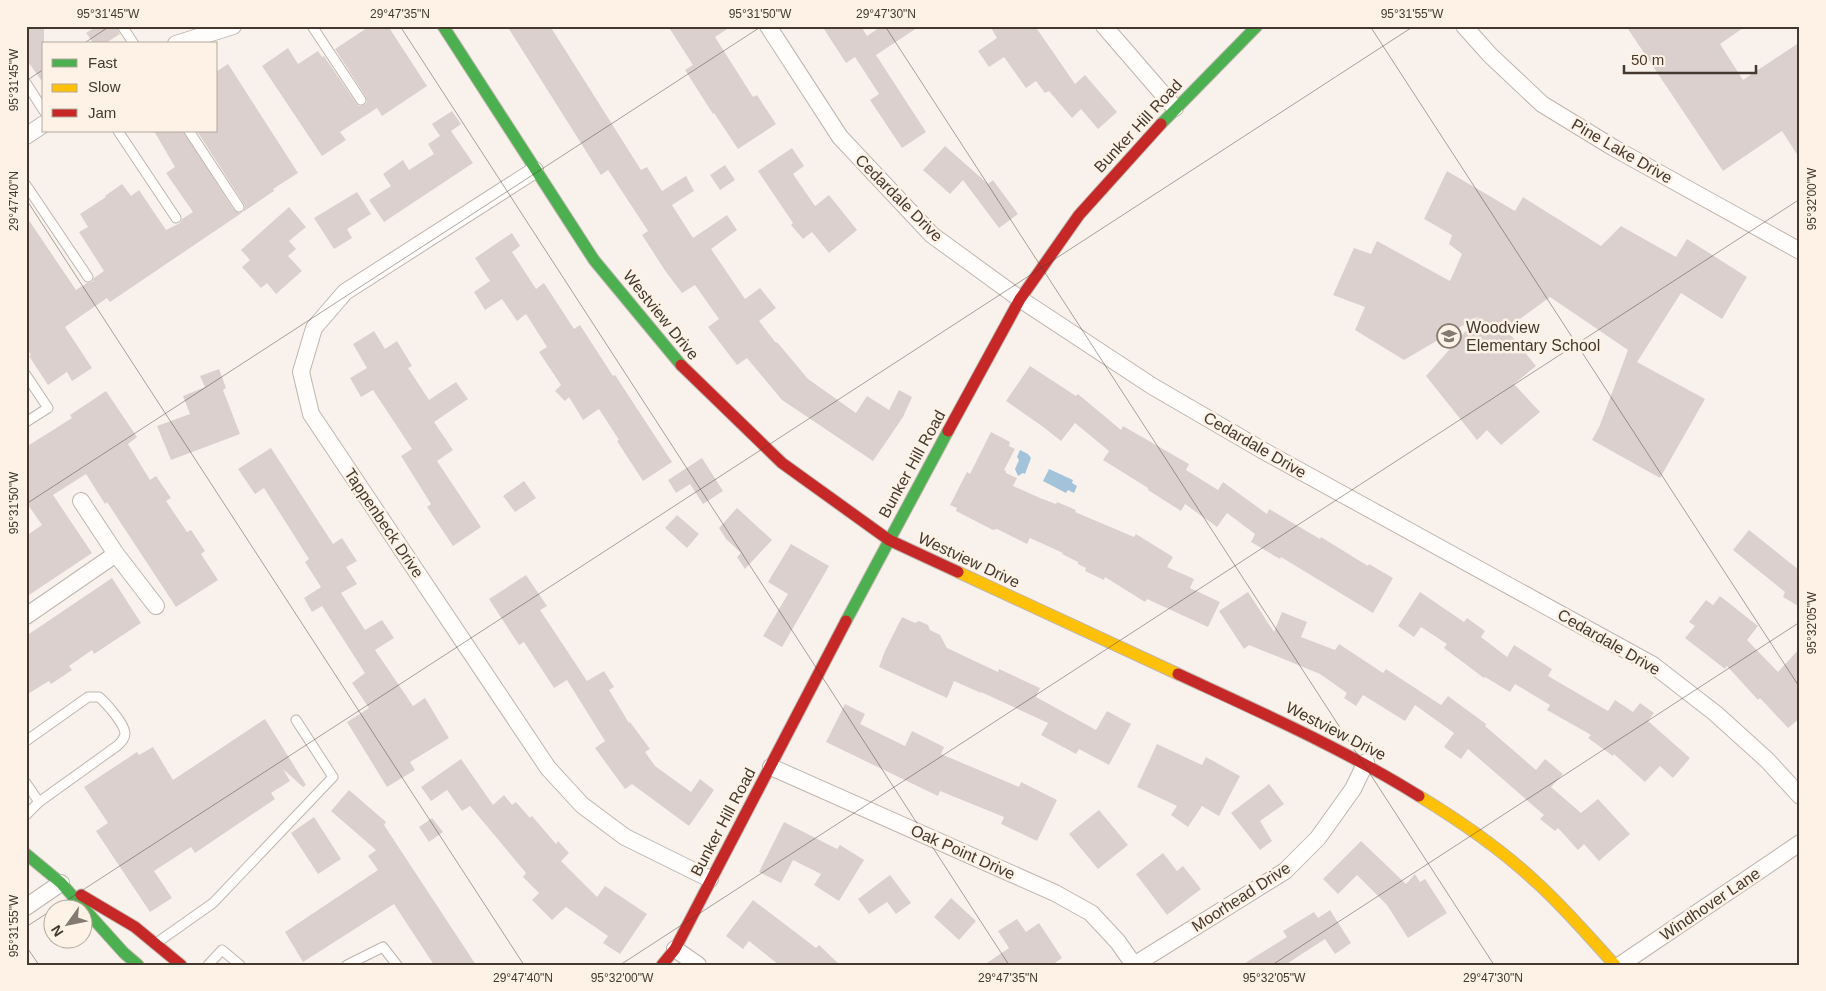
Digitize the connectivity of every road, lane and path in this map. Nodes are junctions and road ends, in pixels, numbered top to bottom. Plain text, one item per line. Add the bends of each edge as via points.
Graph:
1 (122, 26) edge
2 (233, 26) edge
3 (312, 26) edge
4 (443, 26) edge
5 (768, 26) edge
6 (1104, 26) edge
7 (1257, 26) edge
8 (1464, 26) edge
9 (133, 42) edge
10 (182, 42) edge
11 (26, 83) edge
12 (361, 100) dead end
13 (42, 108) edge
14 (1175, 108) junction
15 (42, 125) edge
16 (119, 132) edge
17 (190, 132) edge
18 (26, 136) edge
19 (534, 170) junction
20 (26, 185) edge
21 (239, 206) dead end
22 (176, 218) dead end
23 (1800, 251) edge
24 (88, 277) dead end
25 (1020, 299) junction
26 (26, 375) edge
27 (26, 422) edge
28 (81, 501) dead end
29 (889, 540) junction
30 (116, 554) junction
31 (156, 606) dead end
32 (26, 616) edge
33 (296, 720) dead end
34 (26, 741) edge
35 (1366, 762) junction
36 (771, 767) junction
37 (26, 784) edge
38 (1800, 796) edge
39 (39, 802) junction
40 (26, 815) edge
41 (1800, 844) edge
42 (26, 854) edge
43 (710, 879) junction
44 (61, 883) junction
45 (26, 906) edge
46 (155, 944) junction
47 (675, 949) junction
48 (138, 965) edge
49 (181, 965) edge
50 (208, 965) edge
51 (240, 965) edge
52 (347, 965) edge
53 (397, 965) edge
54 (662, 965) edge
55 (698, 965) edge
56 (1134, 965) edge
57 (1615, 965) edge
58 (1620, 965) edge

1 - 9 lane
2 - 10 street
3 - 12 lane
4 - 19 main road, Westview Drive
5 - 25 street, Cedardale Drive via 840,138 932,235
6 - 14 street
7 - 14 main road, Bunker Hill Road
8 - 23 street, Pine Lake Drive via 1542,104 1614,148
11 - 13 lane
14 - 25 main road, Bunker Hill Road via 1079,215
15 - 18 street
16 - 22 lane
17 - 21 lane
19 - 29 main road, Westview Drive via 594,260 688,374 782,463
19 - 43 street, Tappenbeck Drive via 345,292 314,328 301,372 311,414 548,768 582,805 625,837
20 - 24 lane
25 - 29 main road, Bunker Hill Road
25 - 38 street, Cedardale Drive via 1152,386 1228,430 1654,665 1715,713 1767,760
26 - 27 lane via 48,408
28 - 30 street
29 - 35 main road, Westview Drive
29 - 36 main road, Bunker Hill Road
30 - 31 street
30 - 32 street
33 - 46 lane via 333,777 213,903
34 - 39 lane via 88,698 99,697 125,730 124,739 117,746
35 - 56 street, Moorhead Drive via 1353,789 1318,838 1285,872
35 - 57 main road, Westview Drive via 1448,813 1523,870
36 - 43 main road, Bunker Hill Road
36 - 56 street, Oak Point Drive via 1055,893 1091,913
37 - 39 lane
39 - 40 lane
41 - 58 street, Windhover Lane
42 - 44 main road
43 - 47 main road, Bunker Hill Road
44 - 45 street
44 - 46 main road via 135,927
44 - 48 main road
46 - 49 main road
47 - 54 main road, Bunker Hill Road
47 - 55 street
50 - 51 lane via 222,950
52 - 53 lane via 383,947

